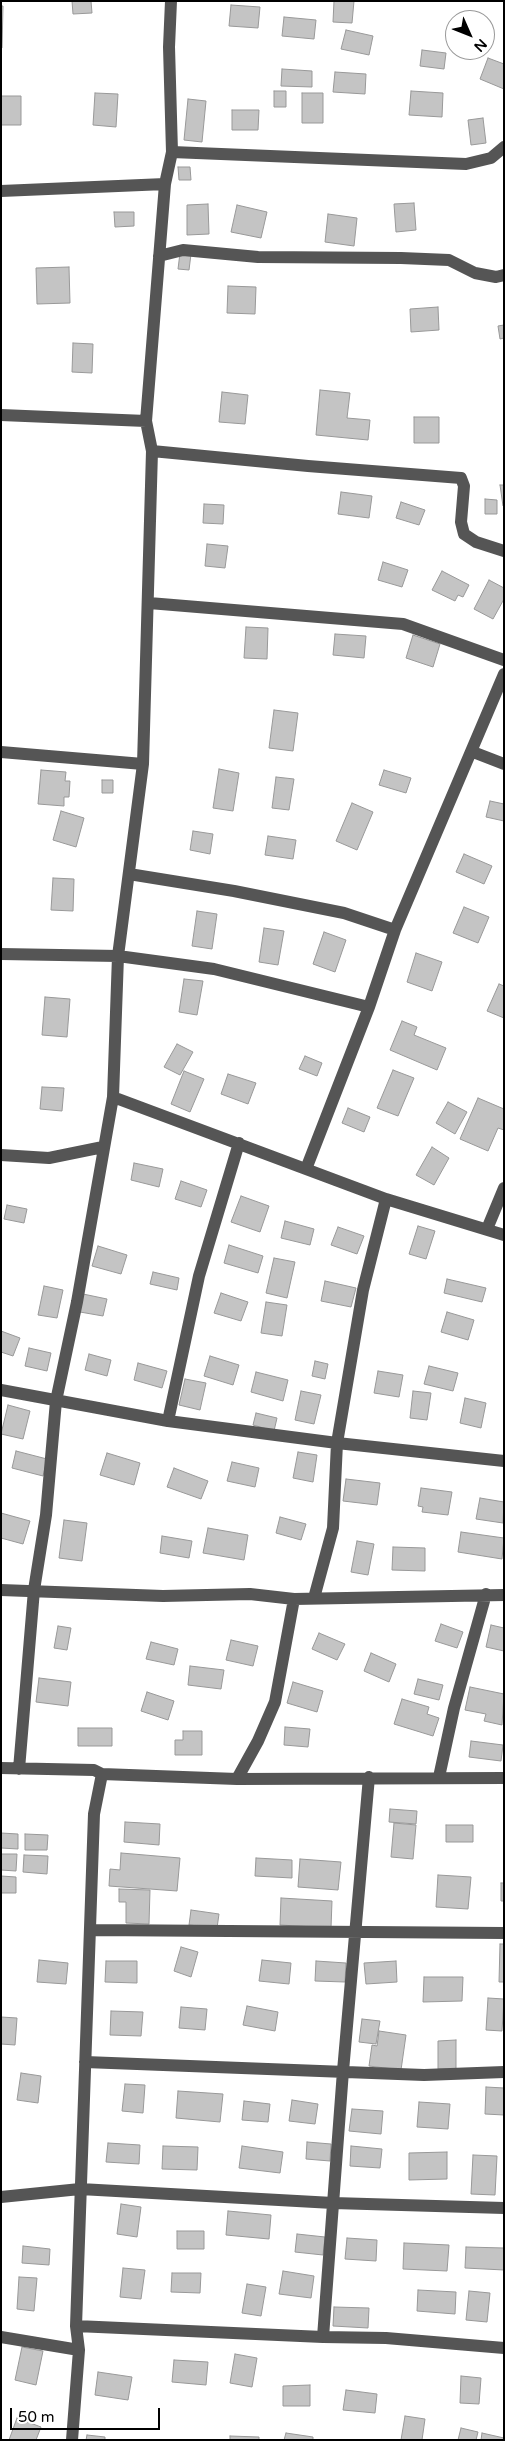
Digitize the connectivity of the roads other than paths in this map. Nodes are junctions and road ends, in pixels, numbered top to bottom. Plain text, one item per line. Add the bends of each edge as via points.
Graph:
1 (171, 1) edge
2 (504, 147) edge
3 (172, 152) junction
4 (165, 184) junction
5 (1, 191) edge
6 (159, 256) junction
7 (504, 275) edge
8 (1, 415) edge
9 (146, 421) junction
10 (152, 451) junction
11 (504, 551) edge
12 (149, 603) junction
13 (504, 660) edge
14 (504, 674) edge
15 (1, 752) edge
16 (472, 752) junction
17 (143, 764) junction
18 (504, 764) edge
19 (129, 874) junction
20 (395, 930) junction
21 (1, 954) edge
22 (118, 956) junction
23 (369, 1007) junction
24 (113, 1097) junction
25 (239, 1143) junction
26 (103, 1147) junction
27 (1, 1155) edge
28 (306, 1169) junction
29 (504, 1188) edge
30 (386, 1199) junction
31 (487, 1229) junction
32 (504, 1235) edge
33 (1, 1390) edge
34 (56, 1401) junction
35 (168, 1421) junction
36 (337, 1443) junction
37 (504, 1462) edge
38 (1, 1590) edge
39 (34, 1590) junction
40 (486, 1594) junction
41 (504, 1595) edge
42 (314, 1598) junction
43 (294, 1599) junction
44 (1, 1768) edge
45 (19, 1769) junction
46 (102, 1774) junction
47 (370, 1777) junction
48 (439, 1777) junction
49 (504, 1778) edge
50 (237, 1779) junction
51 (91, 1930) junction
52 (356, 1933) junction
53 (504, 1933) edge
54 (85, 2062) junction
55 (343, 2071) junction
56 (504, 2072) edge
57 (80, 2189) junction
58 (1, 2197) edge
59 (333, 2203) junction
60 (504, 2208) edge
61 (76, 2326) junction
62 (1, 2337) edge
63 (323, 2337) junction
64 (504, 2348) edge
65 (79, 2350) junction
66 (72, 2440) edge

1 - 3 street
2 - 3 street via 491,158 466,164
3 - 4 street
4 - 5 street
4 - 6 street
6 - 7 street via 183,250 258,258 449,260 475,273 496,277
6 - 9 street
8 - 9 street
9 - 10 street
10 - 11 street via 461,478 464,486 461,522 464,534 476,542
10 - 12 street
12 - 13 street via 403,624
12 - 17 street
14 - 16 street
15 - 17 street
16 - 18 street
16 - 20 street
17 - 19 street
19 - 20 street via 344,913
19 - 22 street
20 - 23 street
21 - 22 street
22 - 23 street via 214,969
22 - 24 street
23 - 28 street
24 - 25 street
24 - 26 street
25 - 28 street
25 - 35 street via 199,1276
26 - 27 street via 49,1158
26 - 34 street
28 - 30 street
29 - 31 street
30 - 31 street
30 - 36 street via 363,1290
31 - 32 street
33 - 34 street
34 - 35 street
34 - 39 street via 46,1515
35 - 36 street
36 - 37 street
36 - 42 street via 332,1528
38 - 39 street
39 - 43 street via 163,1596 250,1594
39 - 45 street
40 - 41 street
40 - 42 street
40 - 48 street via 454,1708
42 - 43 street
43 - 50 street via 275,1702
44 - 45 street
45 - 46 street via 94,1770
46 - 50 street
46 - 51 street via 94,1814
47 - 48 street
47 - 50 street
47 - 52 street
48 - 49 street
51 - 52 street
51 - 54 street
52 - 53 street
52 - 55 street
54 - 55 street
54 - 57 street
55 - 56 street via 424,2075
55 - 59 street
57 - 58 street
57 - 59 street
57 - 61 street
59 - 60 street
59 - 63 street
61 - 63 street
61 - 65 street
62 - 65 street
63 - 64 street via 386,2338
65 - 66 street

